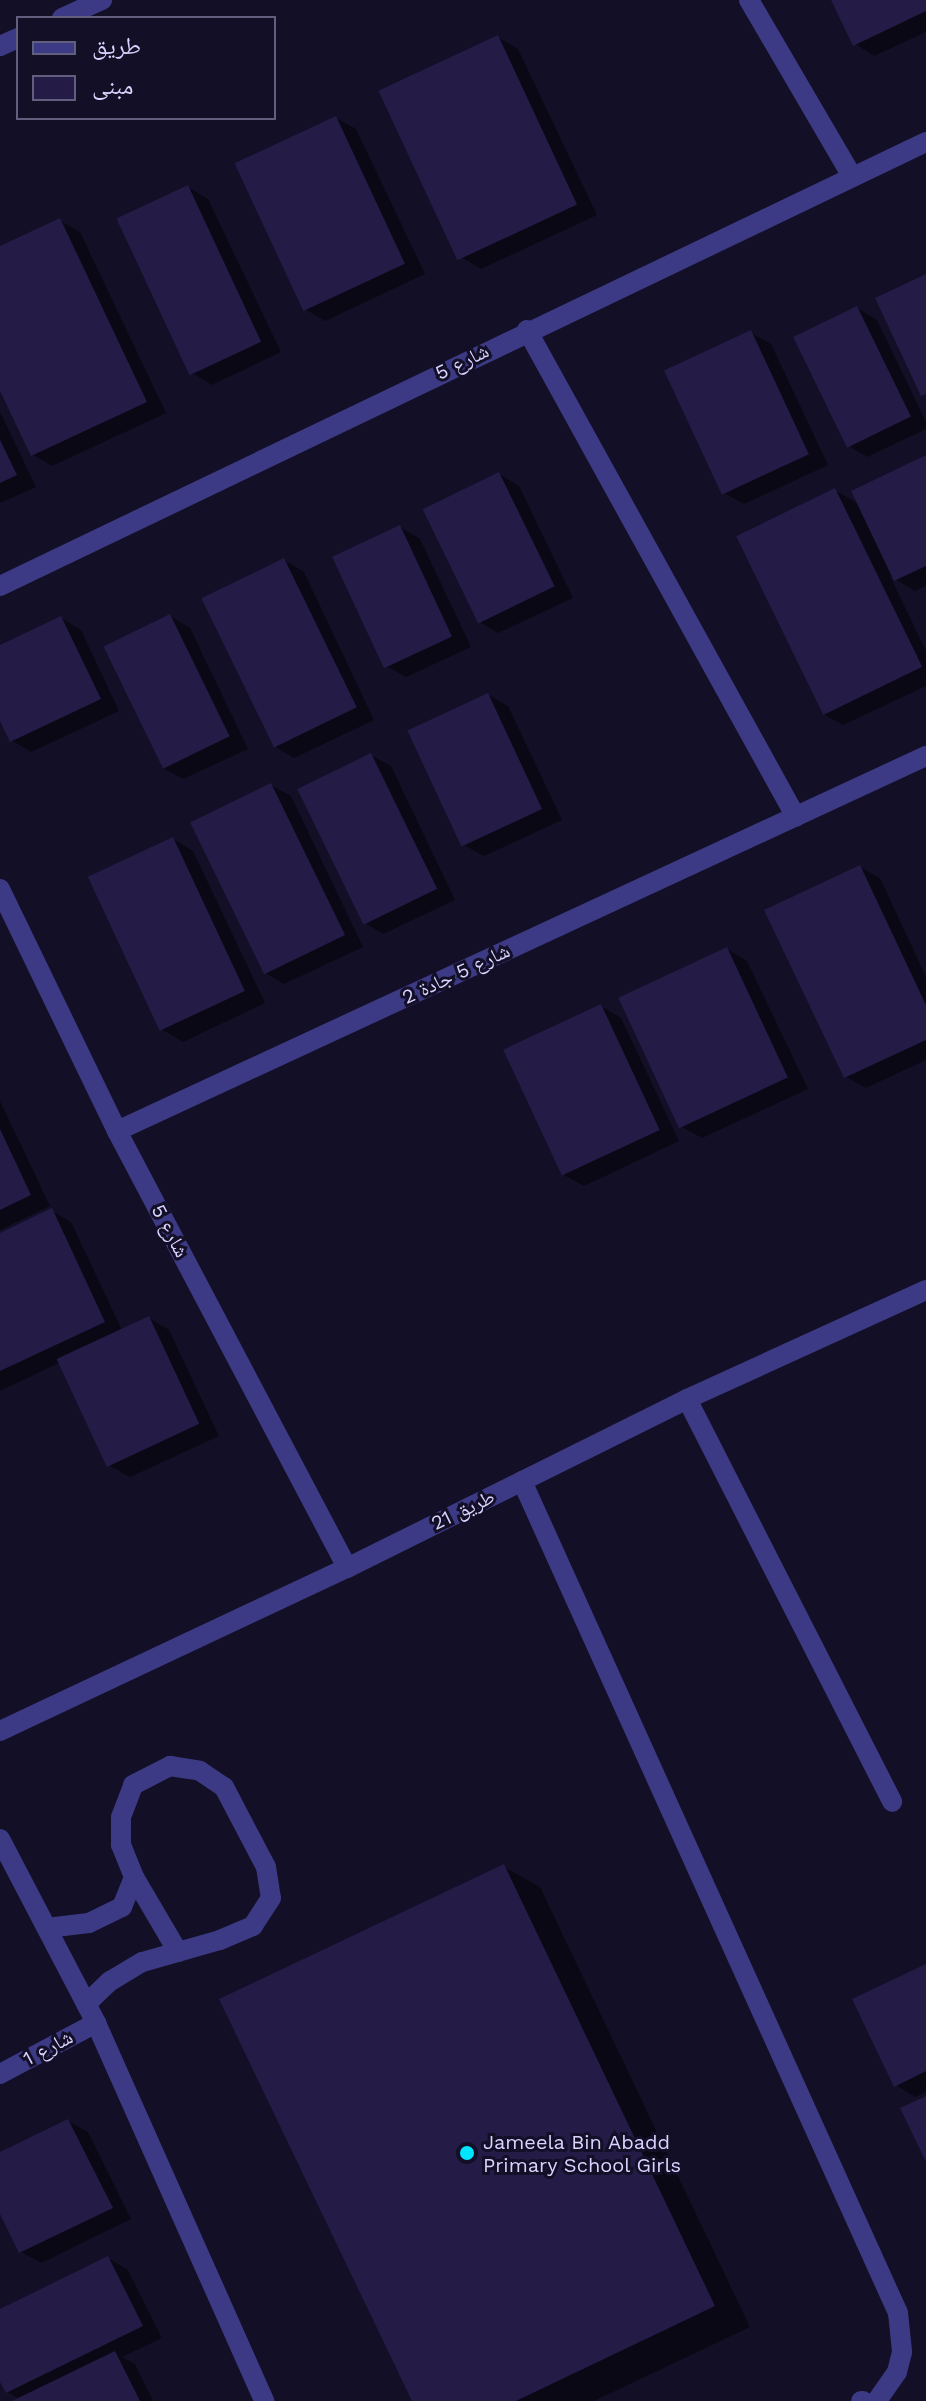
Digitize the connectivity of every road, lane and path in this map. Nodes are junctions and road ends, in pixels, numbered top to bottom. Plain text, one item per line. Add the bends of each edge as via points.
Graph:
1 (102, 0) edge
2 (749, 0) edge
3 (66, 16) edge
4 (926, 142) edge
5 (852, 176) junction
6 (527, 330) junction
7 (0, 586) edge
8 (926, 756) edge
9 (796, 817) junction
10 (0, 889) edge
11 (117, 1131) junction
12 (926, 1290) edge
13 (687, 1399) junction
14 (522, 1481) junction
15 (347, 1568) junction
16 (0, 1731) edge
17 (892, 1802) dead end
18 (0, 1839) edge
19 (134, 1877) junction
20 (47, 1928) junction
21 (178, 1952) junction
22 (86, 2004) junction
23 (96, 2023) junction
24 (0, 2074) edge
25 (264, 2401) edge
26 (877, 2401) edge

1 - 3 street
2 - 5 street
4 - 5 street, شارع 5
5 - 6 street, شارع 5
6 - 7 street, شارع 5
6 - 9 street
8 - 9 street, شارع 5 جادة 2
9 - 11 street, شارع 5 جادة 2
10 - 11 street, شارع 5
11 - 15 street, شارع 5
12 - 13 street, طريق 21
13 - 14 street, طريق 21
13 - 17 street
14 - 15 street, طريق 21
14 - 26 street via 898,2313 902,2352 888,2389
15 - 16 street, طريق 21
18 - 20 street
19 - 20 street via 122,1907 89,1923
19 - 21 street
19 - 21 street via 121,1845 121,1817 133,1785 170,1766 200,1771 224,1787 266,1867 271,1898 253,1926
20 - 22 street
21 - 22 street via 142,1962
22 - 23 street
23 - 24 street, شارع 1
23 - 25 street

